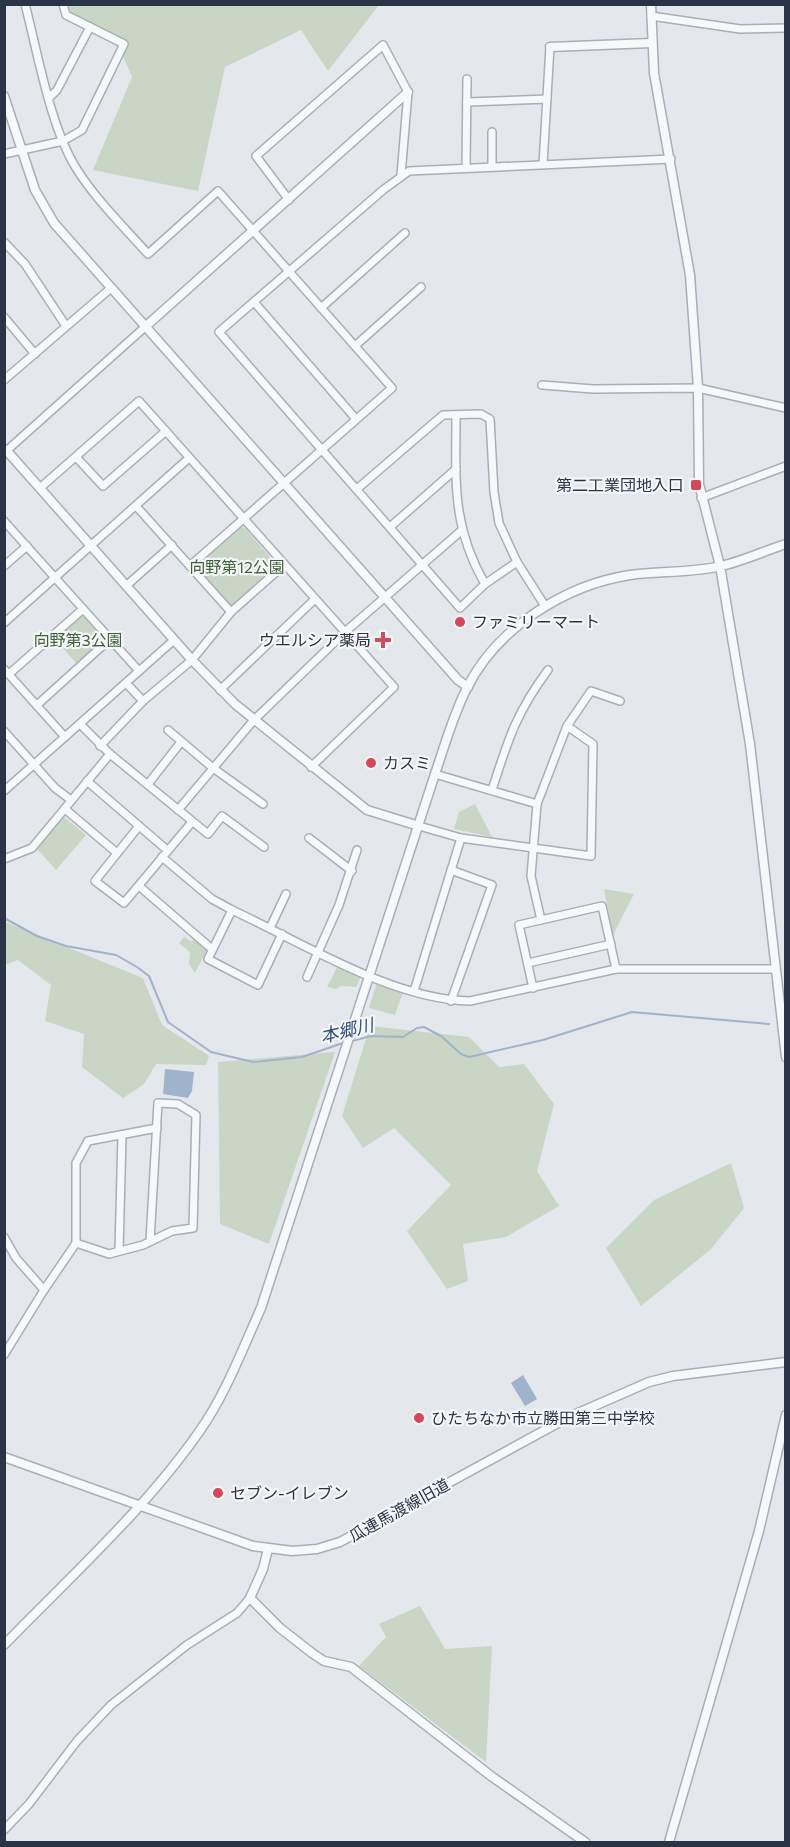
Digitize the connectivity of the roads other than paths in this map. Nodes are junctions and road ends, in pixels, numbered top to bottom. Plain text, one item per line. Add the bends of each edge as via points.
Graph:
1 (25, 4) edge
2 (63, 4) edge
3 (651, 4) edge
4 (651, 16) junction
5 (90, 27) junction
6 (786, 28) edge
7 (651, 43) junction
8 (550, 47) joint
9 (467, 79) dead end
10 (408, 92) junction
11 (4, 96) edge
12 (50, 96) junction
13 (547, 99) junction
14 (467, 102) junction
15 (492, 132) dead end
16 (63, 141) junction
17 (20, 152) junction
18 (4, 154) edge
19 (671, 159) junction
20 (543, 164) junction
21 (492, 166) junction
22 (466, 167) junction
23 (401, 175) junction
24 (289, 200) junction
25 (254, 231) junction
26 (405, 233) dead end
27 (4, 242) edge
28 (288, 271) junction
29 (421, 287) dead end
30 (111, 288) junction
31 (254, 302) junction
32 (321, 308) junction
33 (4, 317) edge
34 (66, 326) junction
35 (145, 327) junction
36 (355, 346) junction
37 (35, 354) junction
38 (4, 380) edge
39 (542, 385) dead end
40 (698, 388) junction
41 (786, 408) edge
42 (456, 415) junction
43 (356, 419) junction
44 (166, 432) junction
45 (321, 450) junction
46 (5, 451) edge
47 (76, 457) junction
48 (189, 458) junction
49 (786, 466) edge
50 (456, 469) junction
51 (282, 483) junction
52 (40, 488) junction
53 (357, 489) junction
54 (702, 498) junction
55 (136, 506) junction
56 (244, 518) junction
57 (4, 521) edge
58 (390, 527) junction
59 (461, 531) junction
60 (786, 544) edge
61 (172, 545) junction
62 (27, 546) junction
63 (91, 546) junction
64 (517, 562) junction
65 (423, 564) junction
66 (284, 565) junction
67 (4, 566) edge
68 (191, 566) junction
69 (720, 566) junction
70 (55, 578) junction
71 (485, 584) junction
72 (126, 586) junction
73 (384, 598) junction
74 (315, 599) junction
75 (545, 606) junction
76 (83, 609) junction
77 (231, 612) junction
78 (4, 623) edge
79 (345, 632) junction
80 (111, 639) junction
81 (174, 640) junction
82 (192, 660) junction
83 (548, 670) dead end
84 (7, 671) edge
85 (139, 671) junction
86 (126, 683) junction
87 (468, 687) junction
88 (220, 690) junction
89 (143, 701) junction
90 (620, 701) dead end
91 (37, 705) junction
92 (253, 721) junction
93 (80, 724) junction
94 (567, 726) junction
95 (168, 730) dead end
96 (4, 731) edge
97 (65, 737) junction
98 (181, 742) junction
99 (100, 746) junction
100 (110, 754) junction
101 (34, 765) junction
102 (311, 767) junction
103 (213, 768) junction
104 (435, 774) junction
105 (87, 781) junction
106 (147, 784) junction
107 (492, 790) junction
108 (4, 791) edge
109 (71, 800) junction
110 (263, 804) dead end
111 (537, 804) junction
112 (64, 809) junction
113 (178, 810) junction
114 (192, 822) junction
115 (140, 826) junction
116 (419, 826) junction
117 (309, 838) dead end
118 (461, 838) junction
119 (264, 847) dead end
120 (534, 848) junction
121 (167, 850) junction
122 (357, 850) dead end
123 (117, 853) junction
124 (162, 857) junction
125 (4, 859) edge
126 (451, 870) junction
127 (352, 871) junction
128 (138, 886) junction
129 (286, 894) dead end
130 (232, 910) junction
131 (541, 920) junction
132 (270, 928) junction
133 (282, 934) junction
134 (611, 944) junction
135 (212, 949) junction
136 (318, 952) junction
137 (528, 963) junction
138 (616, 969) junction
139 (776, 969) junction
140 (370, 976) junction
141 (307, 977) dead end
142 (534, 988) junction
143 (414, 991) junction
144 (452, 1001) junction
145 (785, 1052) edge
146 (786, 1057) edge
147 (157, 1128) junction
148 (122, 1135) junction
149 (4, 1237) edge
150 (150, 1241) junction
151 (76, 1243) junction
152 (119, 1251) junction
153 (44, 1290) junction
154 (4, 1355) edge
155 (786, 1362) edge
156 (786, 1415) edge
157 (4, 1457) edge
158 (138, 1506) junction
159 (268, 1549) junction
160 (250, 1598) junction
161 (4, 1645) edge
162 (4, 1830) edge
163 (585, 1842) edge
164 (669, 1842) edge

1 - 12 street
2 - 5 street via 66,15
3 - 4 street
4 - 6 street via 740,29
4 - 7 street
5 - 12 street via 57,90
5 - 16 street via 124,44 82,130
7 - 8 street
7 - 19 street
8 - 13 street
9 - 14 street
10 - 23 street
10 - 24 street
10 - 24 street via 383,45 256,156
11 - 17 street
12 - 16 street
13 - 14 street
13 - 20 street
14 - 22 street
15 - 21 street
16 - 17 street
16 - 25 street via 96,196 148,254 218,191
17 - 18 street
17 - 30 street via 54,223
19 - 20 street
19 - 40 street via 690,275
20 - 21 street
21 - 22 street
22 - 23 street
23 - 28 street
24 - 25 street
25 - 28 street
25 - 35 street
26 - 32 street
27 - 34 street via 25,264
28 - 31 street
28 - 32 street
29 - 36 street
30 - 34 street
30 - 35 street
31 - 43 street
31 - 45 street via 219,332
32 - 36 street
33 - 37 street
34 - 37 street
35 - 46 street
35 - 51 street
36 - 43 street via 392,388
37 - 38 street
39 - 40 street via 593,389
40 - 41 street
40 - 54 street
42 - 50 street
42 - 53 street via 443,416
42 - 64 street via 481,414 490,419 499,523
43 - 45 street
44 - 47 street via 103,486
44 - 47 street via 139,401
44 - 48 street
45 - 51 street
45 - 53 street
46 - 52 street
47 - 52 street
48 - 55 street
48 - 56 street
49 - 54 street
50 - 58 street
50 - 59 street
51 - 56 street
51 - 73 street
52 - 63 street
53 - 58 street
54 - 69 street
55 - 61 street
55 - 63 street
56 - 66 street
56 - 68 street
57 - 62 street
58 - 65 street
59 - 65 street
59 - 71 street
60 - 69 street
61 - 68 street
61 - 72 street
62 - 67 street
62 - 70 street
63 - 70 street
63 - 72 street
64 - 71 street
64 - 75 street
65 - 71 street via 460,608
65 - 73 street
66 - 74 street
66 - 77 street
68 - 77 street
69 - 75 street via 630,575 598,583
69 - 139 street via 754,771
70 - 76 street
70 - 78 street
72 - 81 street
73 - 79 street
73 - 87 street
74 - 79 street
74 - 88 street
75 - 87 street via 506,638
76 - 80 street
76 - 84 street
77 - 82 street
79 - 92 street
79 - 102 street via 394,687
80 - 85 street
80 - 91 street
81 - 82 street
81 - 85 street
82 - 88 street
82 - 89 street
83 - 107 street via 525,700 513,725
84 - 91 street
85 - 86 street
86 - 89 street
86 - 93 street
87 - 104 street
88 - 92 street
89 - 99 street
90 - 94 street via 591,691
91 - 97 street
92 - 102 street
92 - 103 street
93 - 97 street
93 - 99 street
94 - 111 street
94 - 120 street via 593,744 591,856
95 - 98 street
96 - 101 street
97 - 101 street
98 - 103 street
98 - 106 street
99 - 100 street
100 - 105 street
100 - 106 street
101 - 108 street
101 - 109 street
102 - 116 street via 367,810
103 - 110 street
103 - 113 street
104 - 107 street
104 - 116 street
105 - 109 street
105 - 115 street
106 - 113 street
107 - 111 street
109 - 112 street
111 - 120 street
112 - 123 street
112 - 125 street via 32,848
113 - 114 street
114 - 119 street via 207,834 222,816
114 - 121 street
115 - 121 street
115 - 123 street
116 - 118 street
116 - 140 street
117 - 127 street
118 - 120 street
118 - 126 street
120 - 131 street via 531,876
121 - 124 street
122 - 127 street
123 - 128 street via 95,881 124,903
124 - 128 street
124 - 130 street via 212,899
126 - 143 street
126 - 144 street via 492,885
127 - 136 street
128 - 135 street
129 - 132 street
130 - 132 street
130 - 135 street
131 - 134 street via 602,906
131 - 137 street via 519,926
132 - 133 street
133 - 135 street via 258,984 208,960
133 - 136 street
134 - 137 street
134 - 138 street
136 - 140 street
136 - 141 street
137 - 142 street
138 - 139 street
138 - 142 street
139 - 145 street
140 - 143 street
140 - 158 street via 261,1308 206,1420
142 - 144 street
143 - 144 street
145 - 146 street
147 - 148 street
147 - 150 street
147 - 150 street via 158,1103 178,1104 196,1115 193,1228 172,1231
148 - 151 street via 88,1141 76,1163
148 - 152 street
149 - 153 street via 16,1258
150 - 152 street
151 - 152 street via 110,1254
151 - 153 street
153 - 154 street
155 - 159 street, 瓜連馬渡線旧道 via 649,1382 569,1417 339,1542 317,1549
156 - 164 street via 759,1531
157 - 158 street, 瓜連馬渡線旧道
158 - 159 street, 瓜連馬渡線旧道
158 - 161 street
159 - 160 street
160 - 162 street via 237,1613 187,1645 111,1705
160 - 163 street via 312,1653 324,1661 351,1667 491,1776

